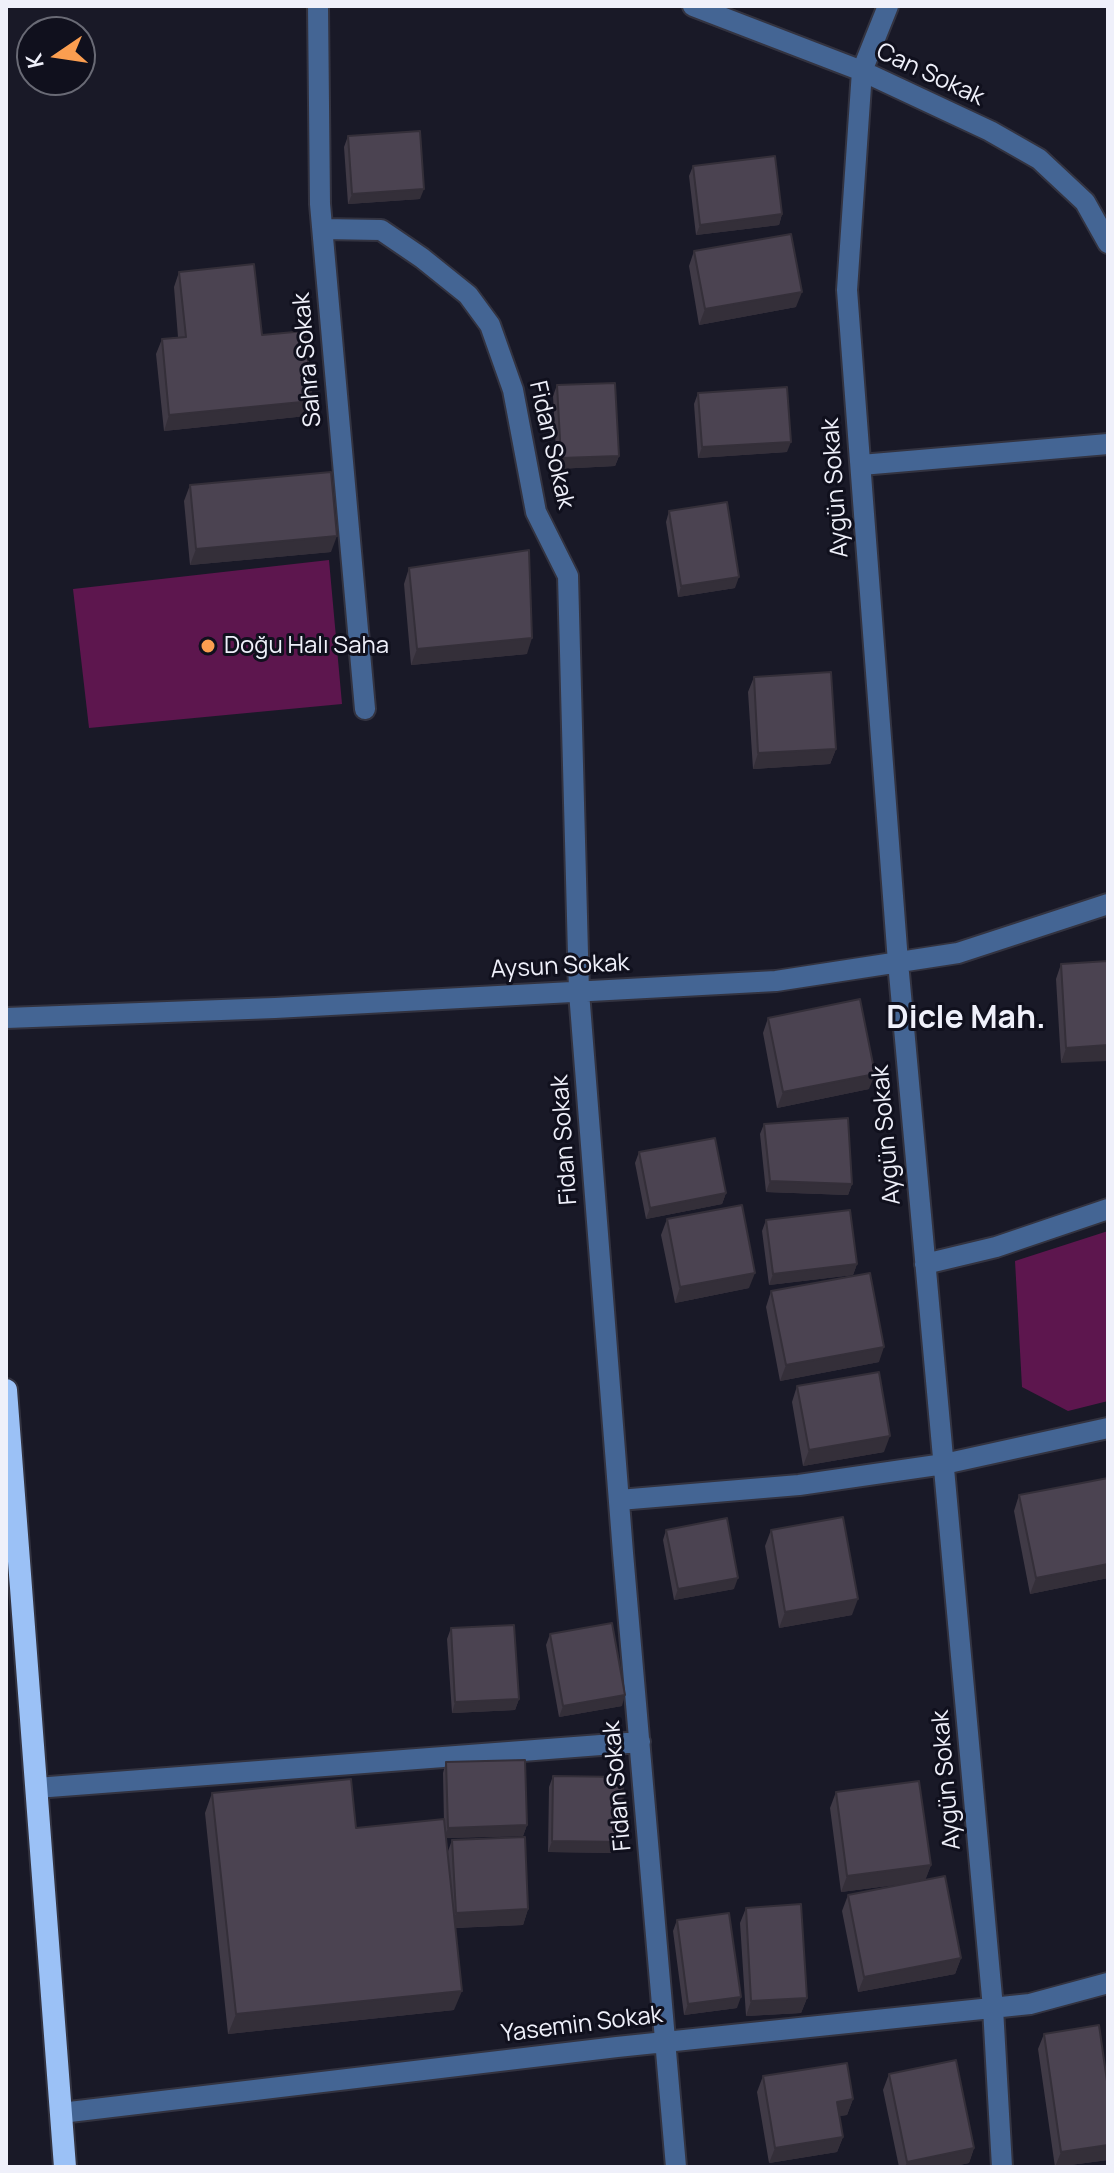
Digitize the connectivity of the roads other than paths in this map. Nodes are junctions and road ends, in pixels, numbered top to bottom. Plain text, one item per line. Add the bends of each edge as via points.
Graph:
1 (318, 6) edge
2 (693, 6) edge
3 (888, 6) edge
4 (862, 71) junction
5 (323, 229) junction
6 (1108, 243) edge
7 (1108, 444) edge
8 (861, 465) junction
9 (365, 709) dead end
10 (1108, 904) edge
11 (898, 962) junction
12 (579, 992) junction
13 (6, 1018) edge
14 (1108, 1209) edge
15 (925, 1264) junction
16 (6, 1390) edge
17 (1108, 1428) edge
18 (944, 1464) junction
19 (619, 1500) junction
20 (640, 1742) junction
21 (36, 1788) junction
22 (1108, 1983) edge
23 (993, 2008) junction
24 (666, 2042) junction
25 (61, 2113) junction
26 (65, 2167) edge
27 (676, 2167) edge
28 (1002, 2167) edge

1 - 5 street, Sahra Sokak
2 - 4 street, Can Sokak
3 - 4 street, Aygün Sokak
4 - 6 street, Can Sokak via 1039,159 1085,202
4 - 8 street, Aygün Sokak via 847,290
5 - 9 street, Sahra Sokak
5 - 12 street, Fidan Sokak via 381,230 468,295 490,325 513,390 536,512 568,576
7 - 8 street
8 - 11 street, Aygün Sokak
10 - 11 street, Aysun Sokak via 958,953
11 - 12 street, Aysun Sokak via 776,981
11 - 15 street, Aygün Sokak
12 - 13 street, Aysun Sokak
12 - 19 street, Fidan Sokak
14 - 15 street via 996,1247
15 - 18 street, Aygün Sokak
16 - 21 highway
17 - 18 street
18 - 19 street via 799,1485
18 - 23 street, Aygün Sokak
19 - 20 street, Fidan Sokak
20 - 21 street
20 - 24 street, Fidan Sokak
21 - 25 highway
22 - 23 street, Yasemin Sokak
23 - 24 street, Yasemin Sokak
23 - 28 street, Aygün Sokak
24 - 25 street, Yasemin Sokak
24 - 27 street, Fidan Sokak
25 - 26 highway

